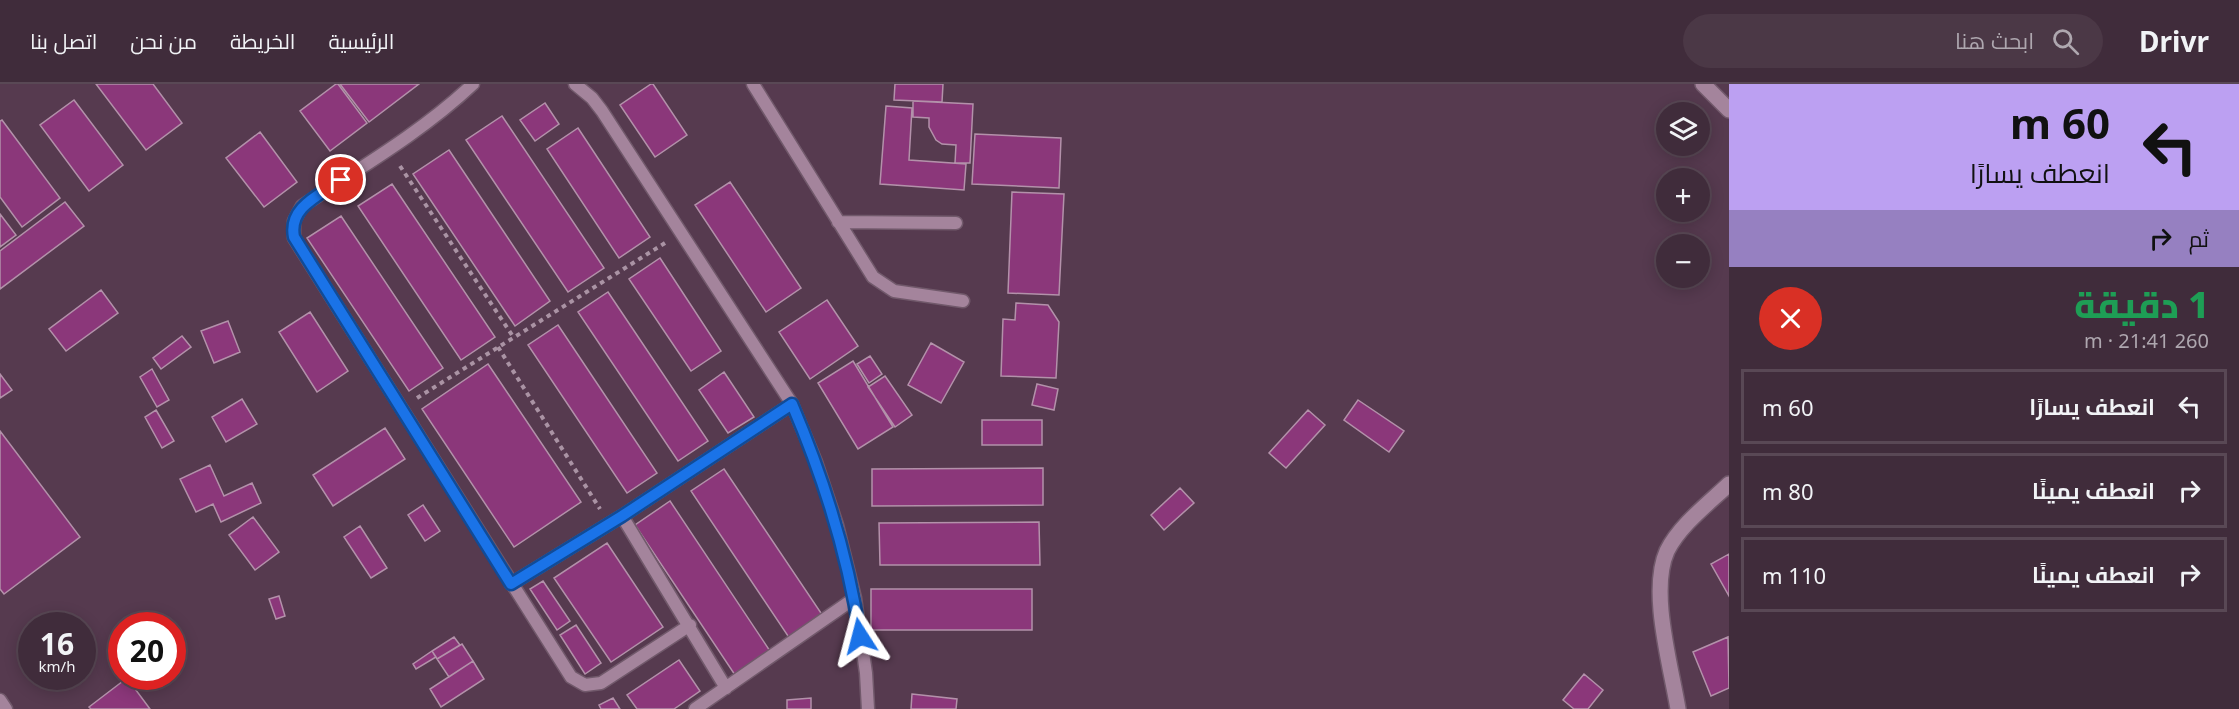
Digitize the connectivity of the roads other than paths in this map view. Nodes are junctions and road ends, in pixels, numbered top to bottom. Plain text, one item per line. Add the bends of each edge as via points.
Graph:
1 (473, 84) edge
2 (575, 84) edge
3 (753, 84) edge
4 (1703, 84) edge
5 (1729, 110) edge
6 (838, 222) junction
7 (956, 223) dead end
8 (963, 301) dead end
9 (792, 404) junction
10 (1729, 484) edge
11 (622, 516) junction
12 (511, 584) junction
13 (855, 598) junction
14 (690, 625) junction
15 (726, 688) junction
16 (0, 700) edge
17 (6, 709) edge
18 (695, 709) edge
19 (868, 709) edge
20 (1678, 709) edge

1 - 12 lane via 389,148 302,206 293,229 299,245
2 - 9 lane via 597,105
3 - 6 lane
4 - 5 street
6 - 7 lane
6 - 8 lane via 873,278 882,285 906,295
9 - 11 lane
9 - 13 lane via 837,525
10 - 20 street via 1679,534 1661,570 1660,601
11 - 12 lane
11 - 14 lane
12 - 14 lane via 566,671 585,685 601,683
13 - 15 lane
13 - 19 lane
14 - 15 lane
15 - 18 lane
16 - 17 lane

